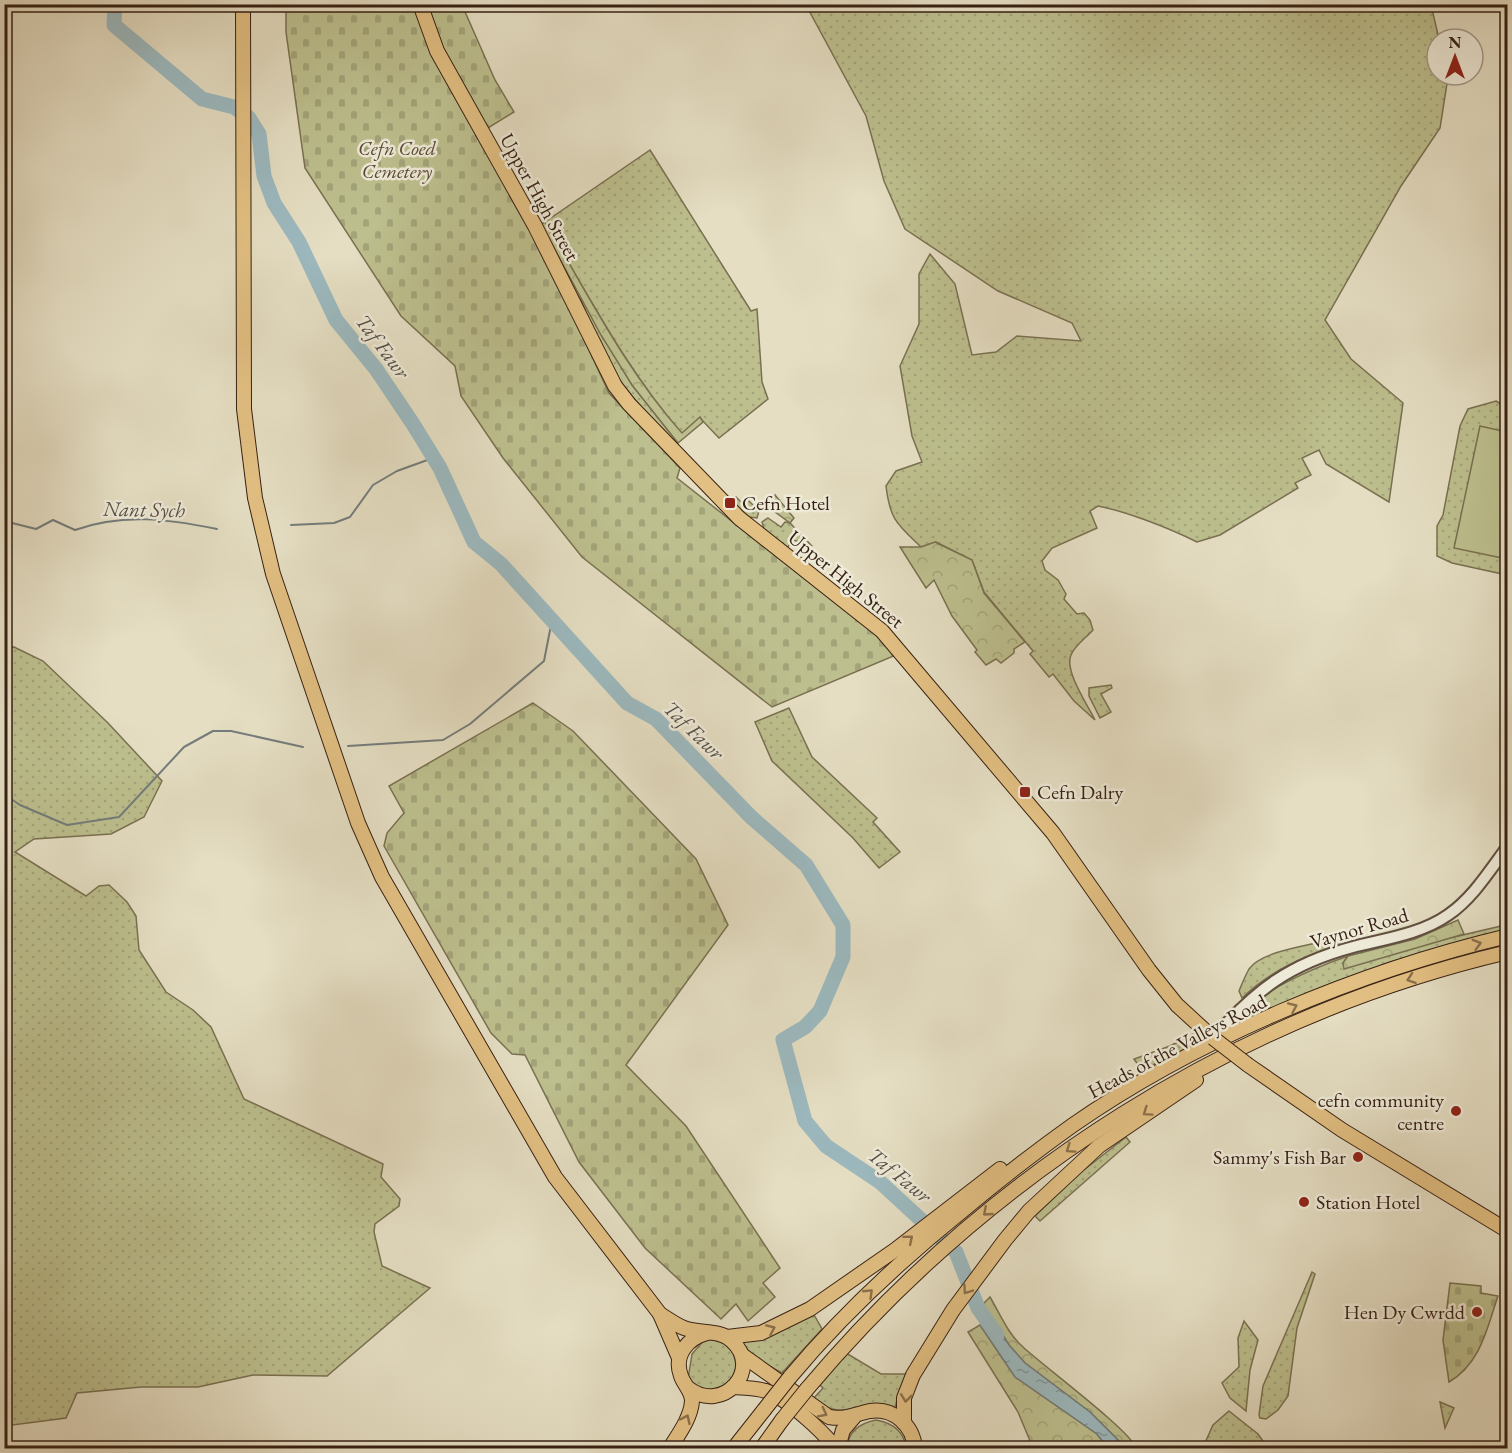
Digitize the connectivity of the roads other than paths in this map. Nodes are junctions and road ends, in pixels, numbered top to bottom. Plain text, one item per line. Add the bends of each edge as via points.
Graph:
1 (243, 4) edge
2 (420, 4) edge
3 (1508, 846) edge
4 (1508, 936) edge
5 (1508, 952) edge
6 (1214, 1037) junction
7 (1209, 1063) junction
8 (1020, 1158) junction
9 (1508, 1231) edge
10 (660, 1314) junction
11 (707, 1333) junction
12 (727, 1337) junction
13 (742, 1355) junction
14 (679, 1358) junction
15 (733, 1387) junction
16 (688, 1388) junction
17 (854, 1418) junction
18 (904, 1422) junction
19 (670, 1449) edge
20 (734, 1449) edge
21 (762, 1449) edge
22 (837, 1449) edge
23 (915, 1449) edge

1 - 10 main road via 244,409 255,498 273,574 358,823 382,877 555,1177
2 - 6 main road, Upper High Street via 437,51 535,226 615,386 739,518 882,631 1053,833 1177,1005
3 - 6 street, Vaynor Road via 1476,889 1448,916 1409,932 1324,955 1287,972 1249,1000
8 -> 4 main road, Heads of the Valleys Road via 1060,1126 1075,1124 1162,1071 1296,1005 1413,963
5 -> 7 main road, Heads of the Valleys Road via 1372,993
6 - 9 main road, Upper High Street, bridge via 1342,1130
7 -> 18 main road via 1200,1077 1099,1146 1029,1211 982,1268 913,1375 904,1398
7 -> 21 main road, Heads of the Valleys Road, bridge via 1117,1115 1033,1176 938,1256 842,1349
12 -> 8 main road via 761,1333 810,1309
20 -> 8 main road, bridge via 827,1334 923,1242
10 - 11 main road via 684,1328
10 - 14 main road
11 - 12 main road
11 - 14 main road via 689,1341
12 - 13 main road
13 - 15 main road via 742,1370
13 -> 17 main road via 818,1412 841,1419
14 - 16 main road via 681,1377
15 - 16 main road via 709,1397
15 - 22 main road via 773,1394
19 -> 16 main road via 689,1415 692,1398
17 - 18 main road via 883,1411
17 - 22 main road via 843,1430
18 - 23 main road

